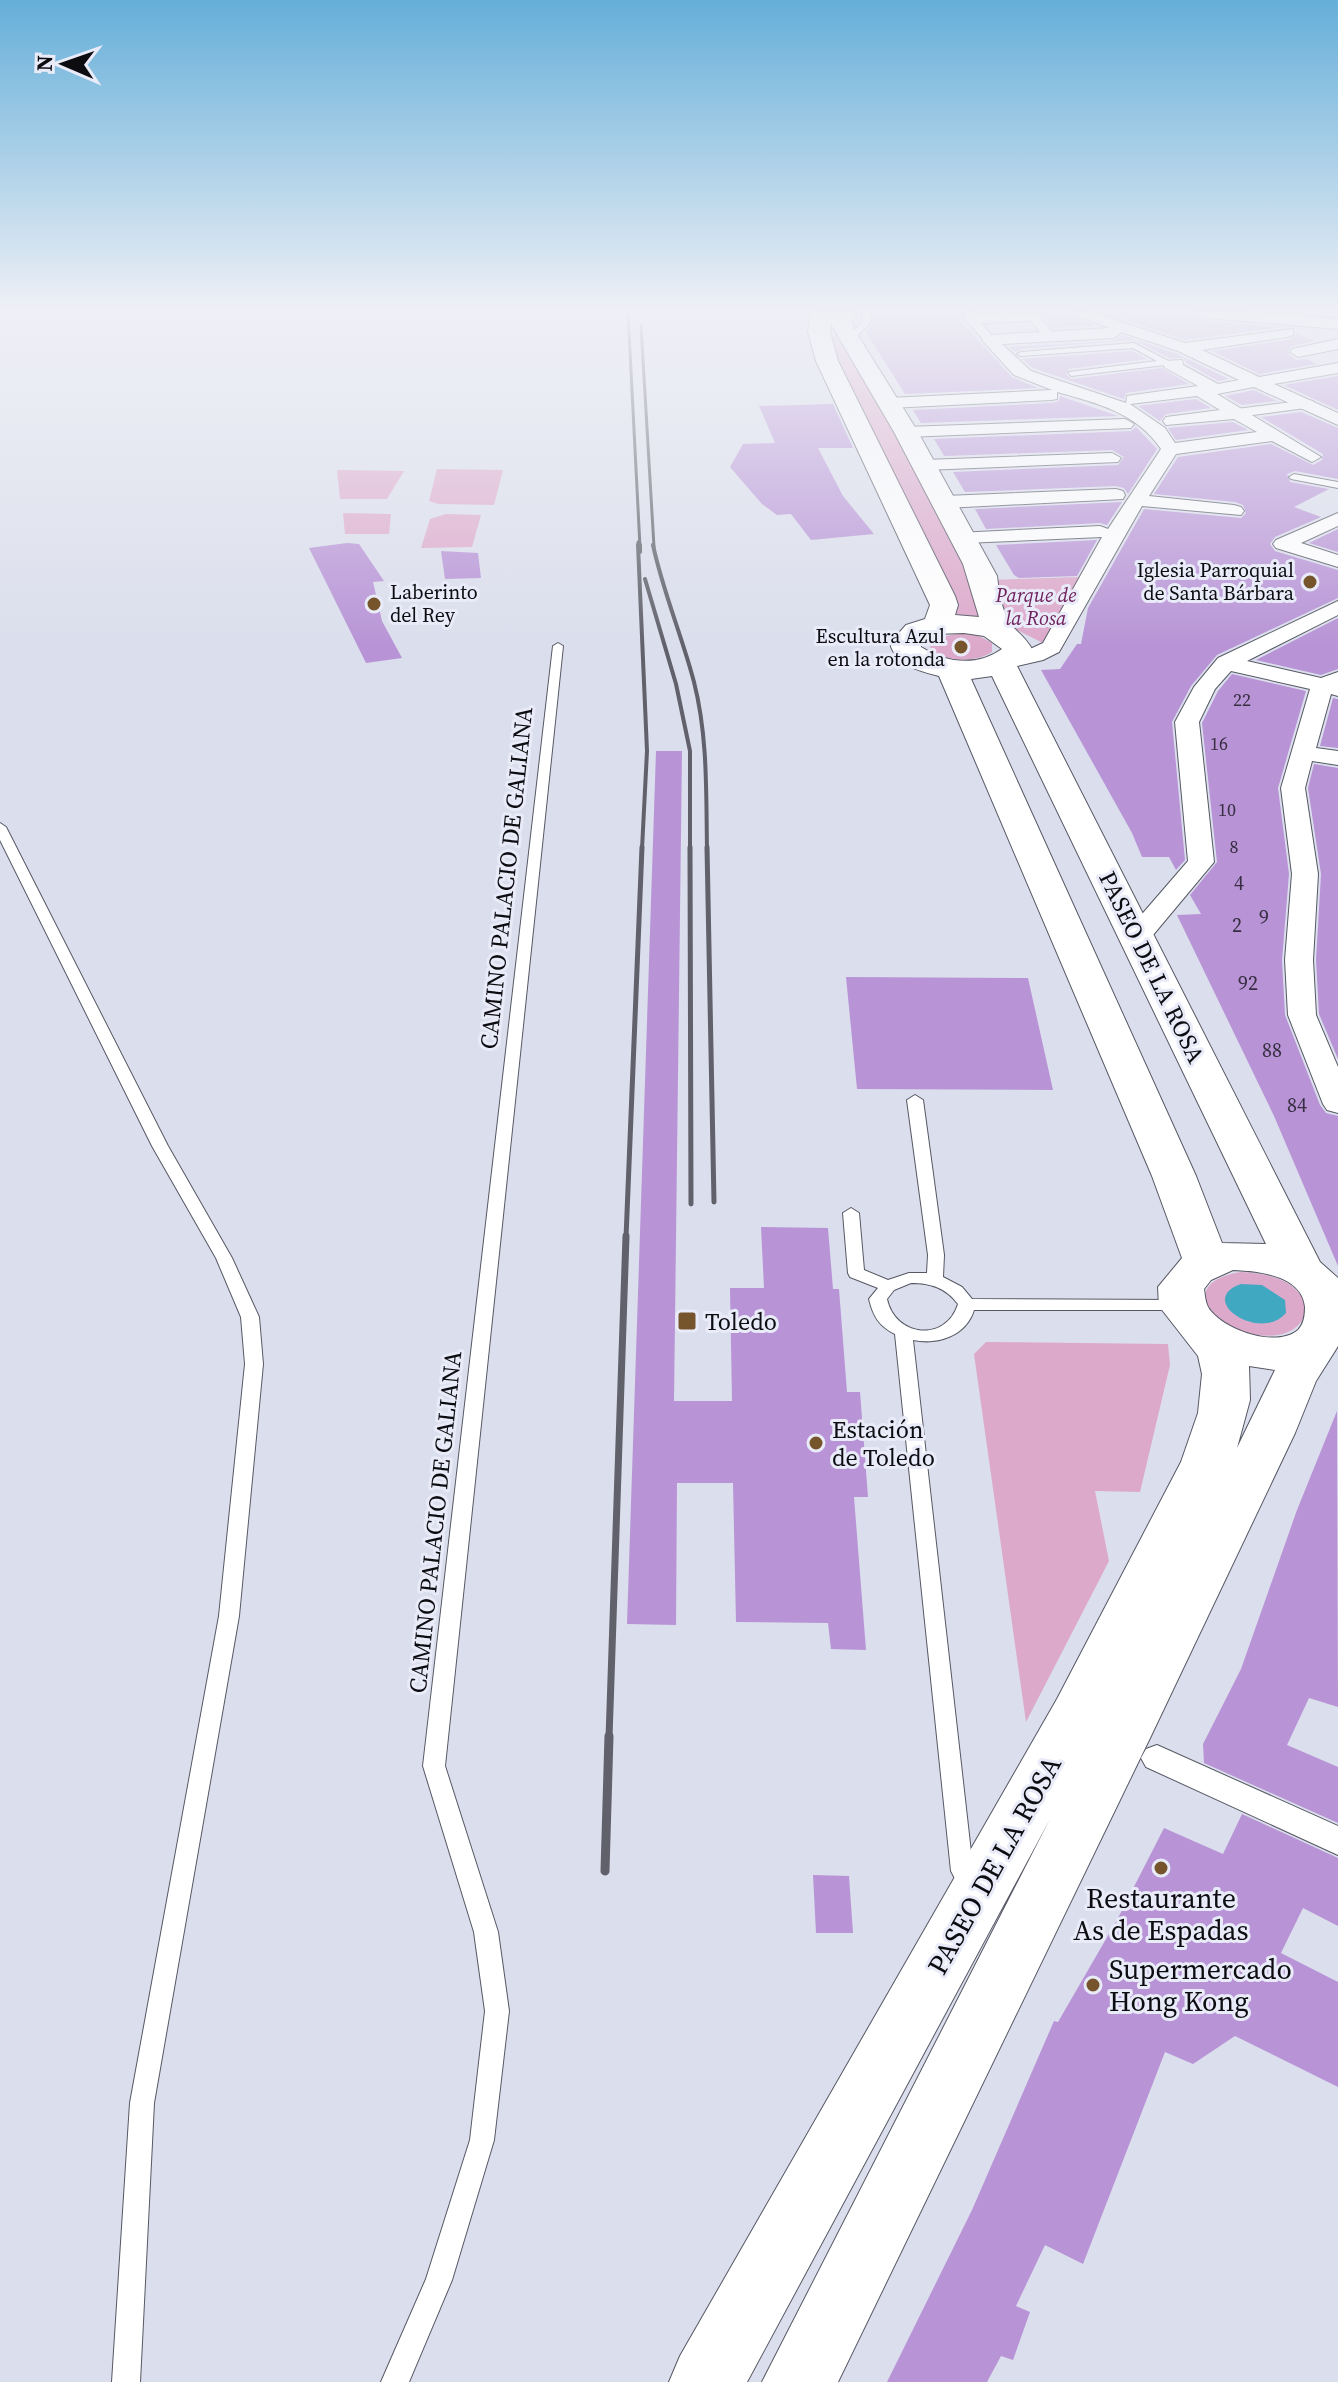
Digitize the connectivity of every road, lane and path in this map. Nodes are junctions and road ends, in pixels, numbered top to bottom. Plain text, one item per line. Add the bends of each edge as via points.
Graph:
1 (857, 423) edge
2 (901, 423) edge
3 (1153, 423) edge
4 (1162, 423) edge
5 (1206, 423) edge
6 (1255, 423) edge
7 (1125, 424) dead end
8 (906, 432) junction
9 (1169, 435) junction
10 (1275, 435) junction
11 (1312, 457) dead end
12 (1112, 458) dead end
13 (925, 465) junction
14 (1294, 477) dead end
15 (1338, 485) edge
16 (1127, 497) junction
17 (945, 502) junction
18 (1234, 511) dead end
19 (1338, 519) edge
20 (1100, 532) dead end
21 (964, 537) junction
22 (1338, 561) edge
23 (1338, 607) edge
24 (937, 625) junction
25 (558, 646) dead end
26 (1003, 652) junction
27 (1226, 663) junction
28 (951, 668) junction
29 (1333, 684) edge
30 (1303, 753) junction
31 (1338, 758) edge
32 (0, 827) edge
33 (1138, 935) junction
34 (915, 1100) dead end
35 (1338, 1104) edge
36 (851, 1213) dead end
37 (1206, 1262) junction
38 (1301, 1270) junction
39 (934, 1279) junction
40 (888, 1286) junction
41 (967, 1304) junction
42 (1195, 1320) junction
43 (1330, 1327) edge
44 (903, 1331) junction
45 (1157, 1758) dead end
46 (1338, 1841) edge
47 (976, 1896) junction
48 (805, 2374) edge
49 (126, 2382) edge
50 (395, 2382) edge
51 (706, 2382) edge

1 - 24 main road via 941,596 944,605
2 - 8 main road, PASEO DE LA ROSA
3 - 9 street
4 - 9 street
5 - 9 street
6 - 10 street
7 - 8 street
8 - 13 main road, PASEO DE LA ROSA
9 - 10 street
9 - 16 street
10 - 11 street
12 - 13 street
13 - 17 main road, PASEO DE LA ROSA
14 - 15 lane
16 - 17 street
16 - 18 street
16 - 26 street via 1114,534 1051,647 1035,655
17 - 21 main road, PASEO DE LA ROSA
19 - 22 street via 1283,544
20 - 21 street
21 - 26 main road, PASEO DE LA ROSA via 983,576
23 - 27 street
24 - 26 main road via 977,625
24 - 28 main road via 910,635 907,651 924,662
25 - 50 lane, CAMINO PALACIO DE GALIANA via 434,1766 486,1932 497,2011 482,2140 439,2280
26 - 28 main road via 978,669
26 - 33 main road, PASEO DE LA ROSA
27 - 29 street
27 - 33 street via 1205,687 1187,722 1201,862
28 - 37 main road via 1174,1176
29 - 30 street
30 - 31 street
30 - 35 street via 1293,788 1305,874 1299,960 1302,1015
32 - 49 lane via 160,1146 224,1258 250,1317 254,1364 229,1616 142,2103
33 - 38 main road, PASEO DE LA ROSA
34 - 39 lane via 936,1255
36 - 40 lane via 856,1273
37 - 38 main road, PASEO DE LA ROSA via 1252,1256
37 - 42 main road via 1183,1282
38 - 43 main road, PASEO DE LA ROSA via 1323,1287
39 - 40 lane via 909,1278
39 - 41 lane via 956,1289
40 - 44 lane via 878,1299 880,1314
41 - 42 lane
41 - 44 lane via 966,1317 941,1334
42 - 43 main road via 1251,1352 1297,1351
42 - 47 main road, PASEO DE LA ROSA via 1224,1362 1226,1394 1207,1462 1077,1715
43 - 48 main road, PASEO DE LA ROSA via 1292,1381
44 - 47 lane via 962,1871
45 - 46 street
47 - 51 main road, PASEO DE LA ROSA

